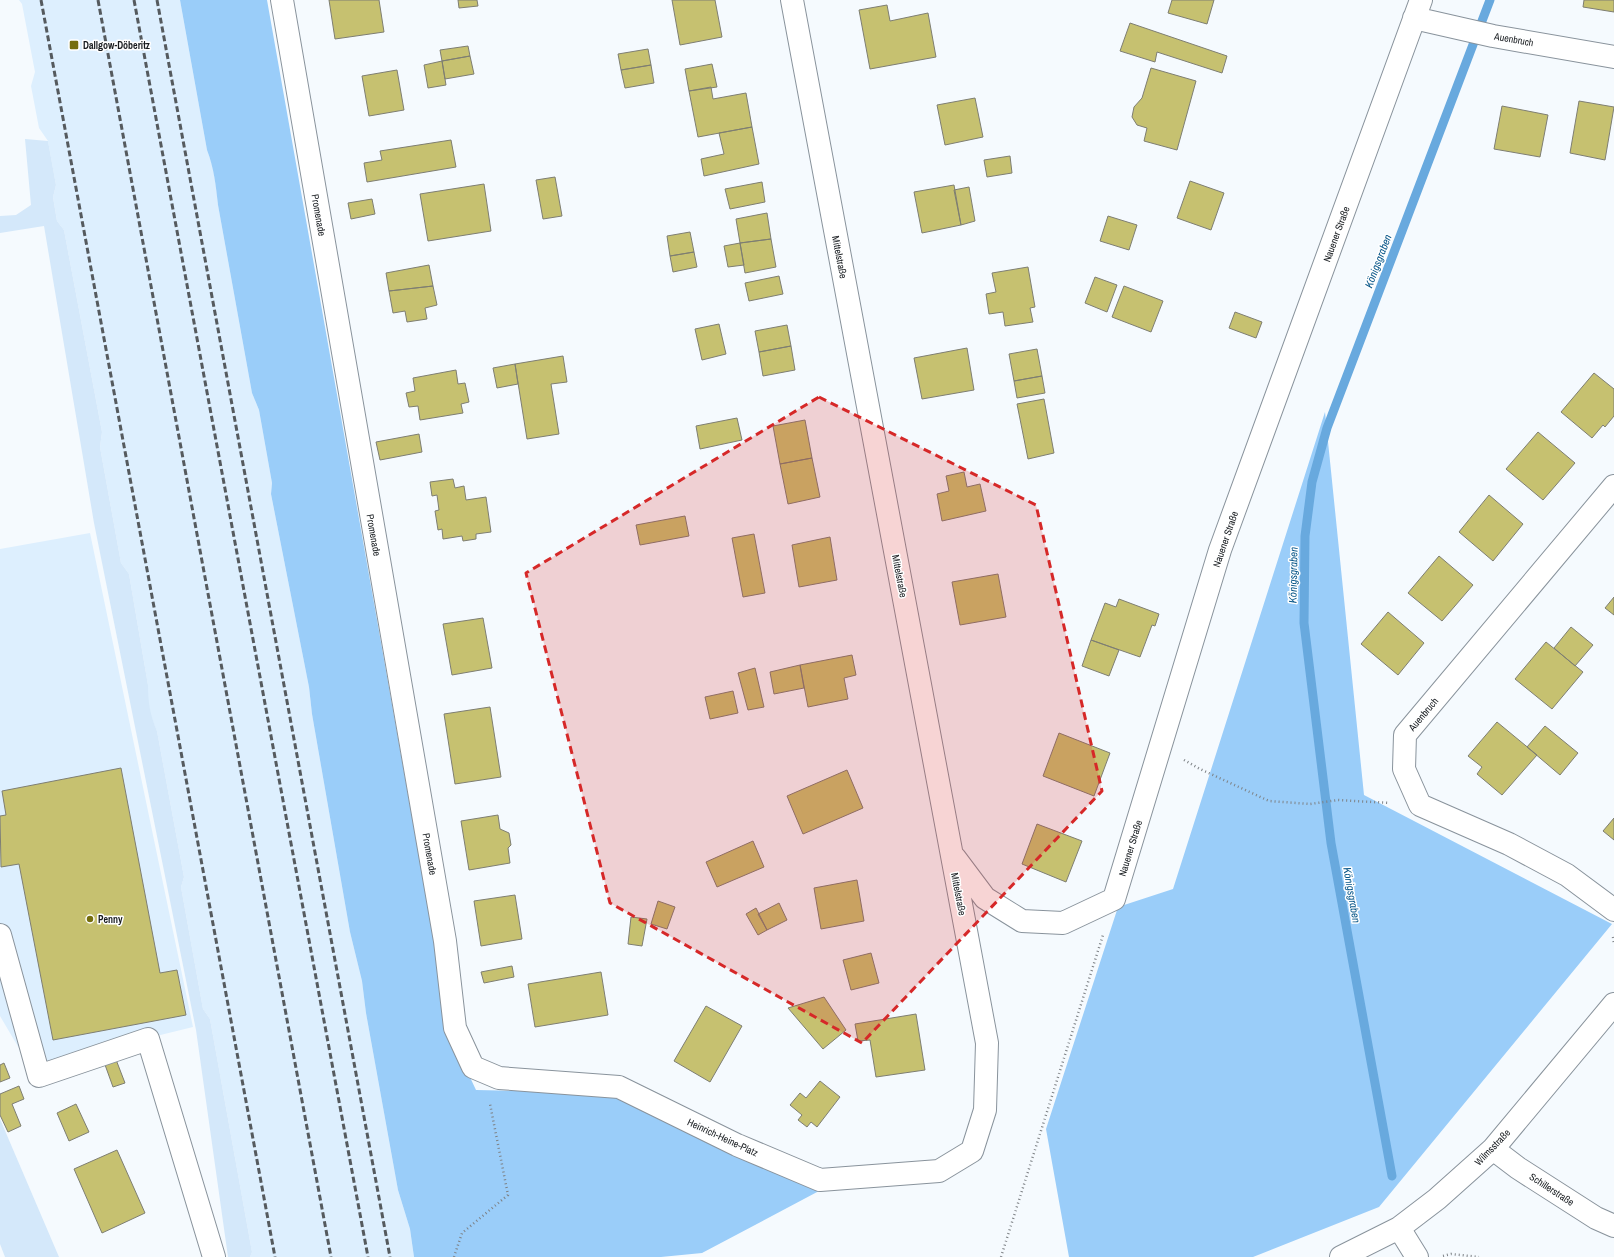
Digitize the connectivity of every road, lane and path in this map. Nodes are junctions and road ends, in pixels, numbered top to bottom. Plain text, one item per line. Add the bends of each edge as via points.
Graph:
1 (282, 0) edge
2 (792, 0) edge
3 (1418, 9) edge
4 (1614, 57) edge
5 (1614, 486) edge
6 (1161, 747) junction
7 (1420, 805) junction
8 (952, 854) junction
9 (1114, 898) junction
10 (1614, 910) edge
11 (0, 935) edge
12 (1614, 1004) edge
13 (472, 1067) junction
14 (1493, 1150) junction
15 (972, 1151) joint
16 (1613, 1223) edge
17 (1399, 1228) junction
18 (214, 1257) edge
19 (454, 1257) edge
20 (1001, 1257) edge
21 (1340, 1257) edge
22 (1417, 1257) edge
23 (1440, 1257) edge
24 (1479, 1257) edge

1 - 13 street, Promenade via 445,941 455,1028
2 - 8 street, Mittelstraße
3 - 4 street, Auenbruch via 1462,29
3 - 6 street, Nauener Straße via 1220,550
5 - 7 street, Auenbruch via 1405,735 1404,769
6 - 7 path via 1200,769 1269,801 1310,804 1338,800
6 - 9 street, Nauener Straße
7 - 10 street via 1509,844 1567,875
8 - 9 street via 985,898 1022,921 1064,923
8 - 15 street, Mittelstraße via 987,1042 985,1110
9 - 20 path
11 - 18 street via 39,1076 148,1039
12 - 14 street, Wilmsstraße
13 - 15 street, Heinrich-Heine-Platz via 499,1078 619,1087 737,1145 820,1180 939,1171
13 - 19 path via 488,1095 508,1195 462,1232
14 - 16 street, Schillerstraße via 1596,1218
14 - 17 street, Wilmsstraße
17 - 21 street, Wilmsstraße
17 - 22 street
23 - 24 path via 1451,1254

